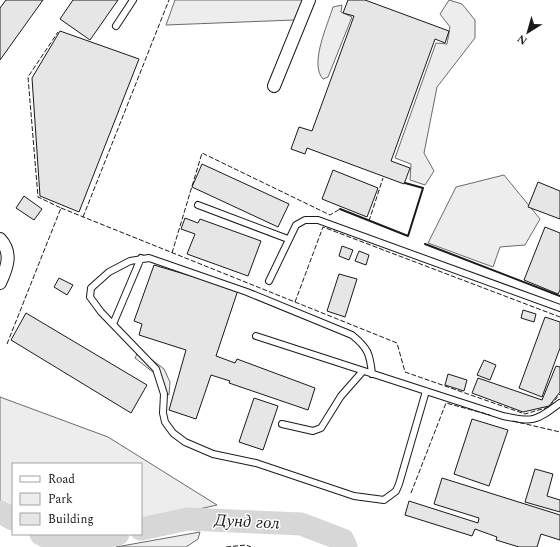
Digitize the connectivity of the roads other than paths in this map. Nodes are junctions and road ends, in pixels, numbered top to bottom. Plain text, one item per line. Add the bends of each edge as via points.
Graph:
1 (133, 0) edge
2 (309, 0) edge
3 (116, 26) dead end
4 (274, 86) dead end
5 (198, 205) dead end
6 (0, 239) edge
7 (288, 239) junction
8 (141, 258) junction
9 (269, 281) dead end
10 (0, 283) edge
11 (560, 308) edge
12 (113, 324) junction
13 (256, 336) dead end
14 (363, 371) junction
15 (372, 374) junction
16 (426, 391) junction
17 (560, 404) edge
18 (282, 424) dead end

1 - 3 lane
2 - 4 street
5 - 7 lane
6 - 10 street via 8,254 7,267
7 - 9 lane
7 - 11 lane via 296,225 305,220 318,220
8 - 12 lane
8 - 12 lane via 109,272 91,288 90,297
8 - 15 lane via 149,258 247,292 352,336 364,345 370,357
12 - 16 lane via 156,369 164,394 165,422 173,433 213,454 256,463 360,497 384,500 396,491
13 - 14 lane
14 - 15 lane
14 - 18 lane via 341,396 321,428 313,431
15 - 16 lane
16 - 17 lane via 523,420 536,420

